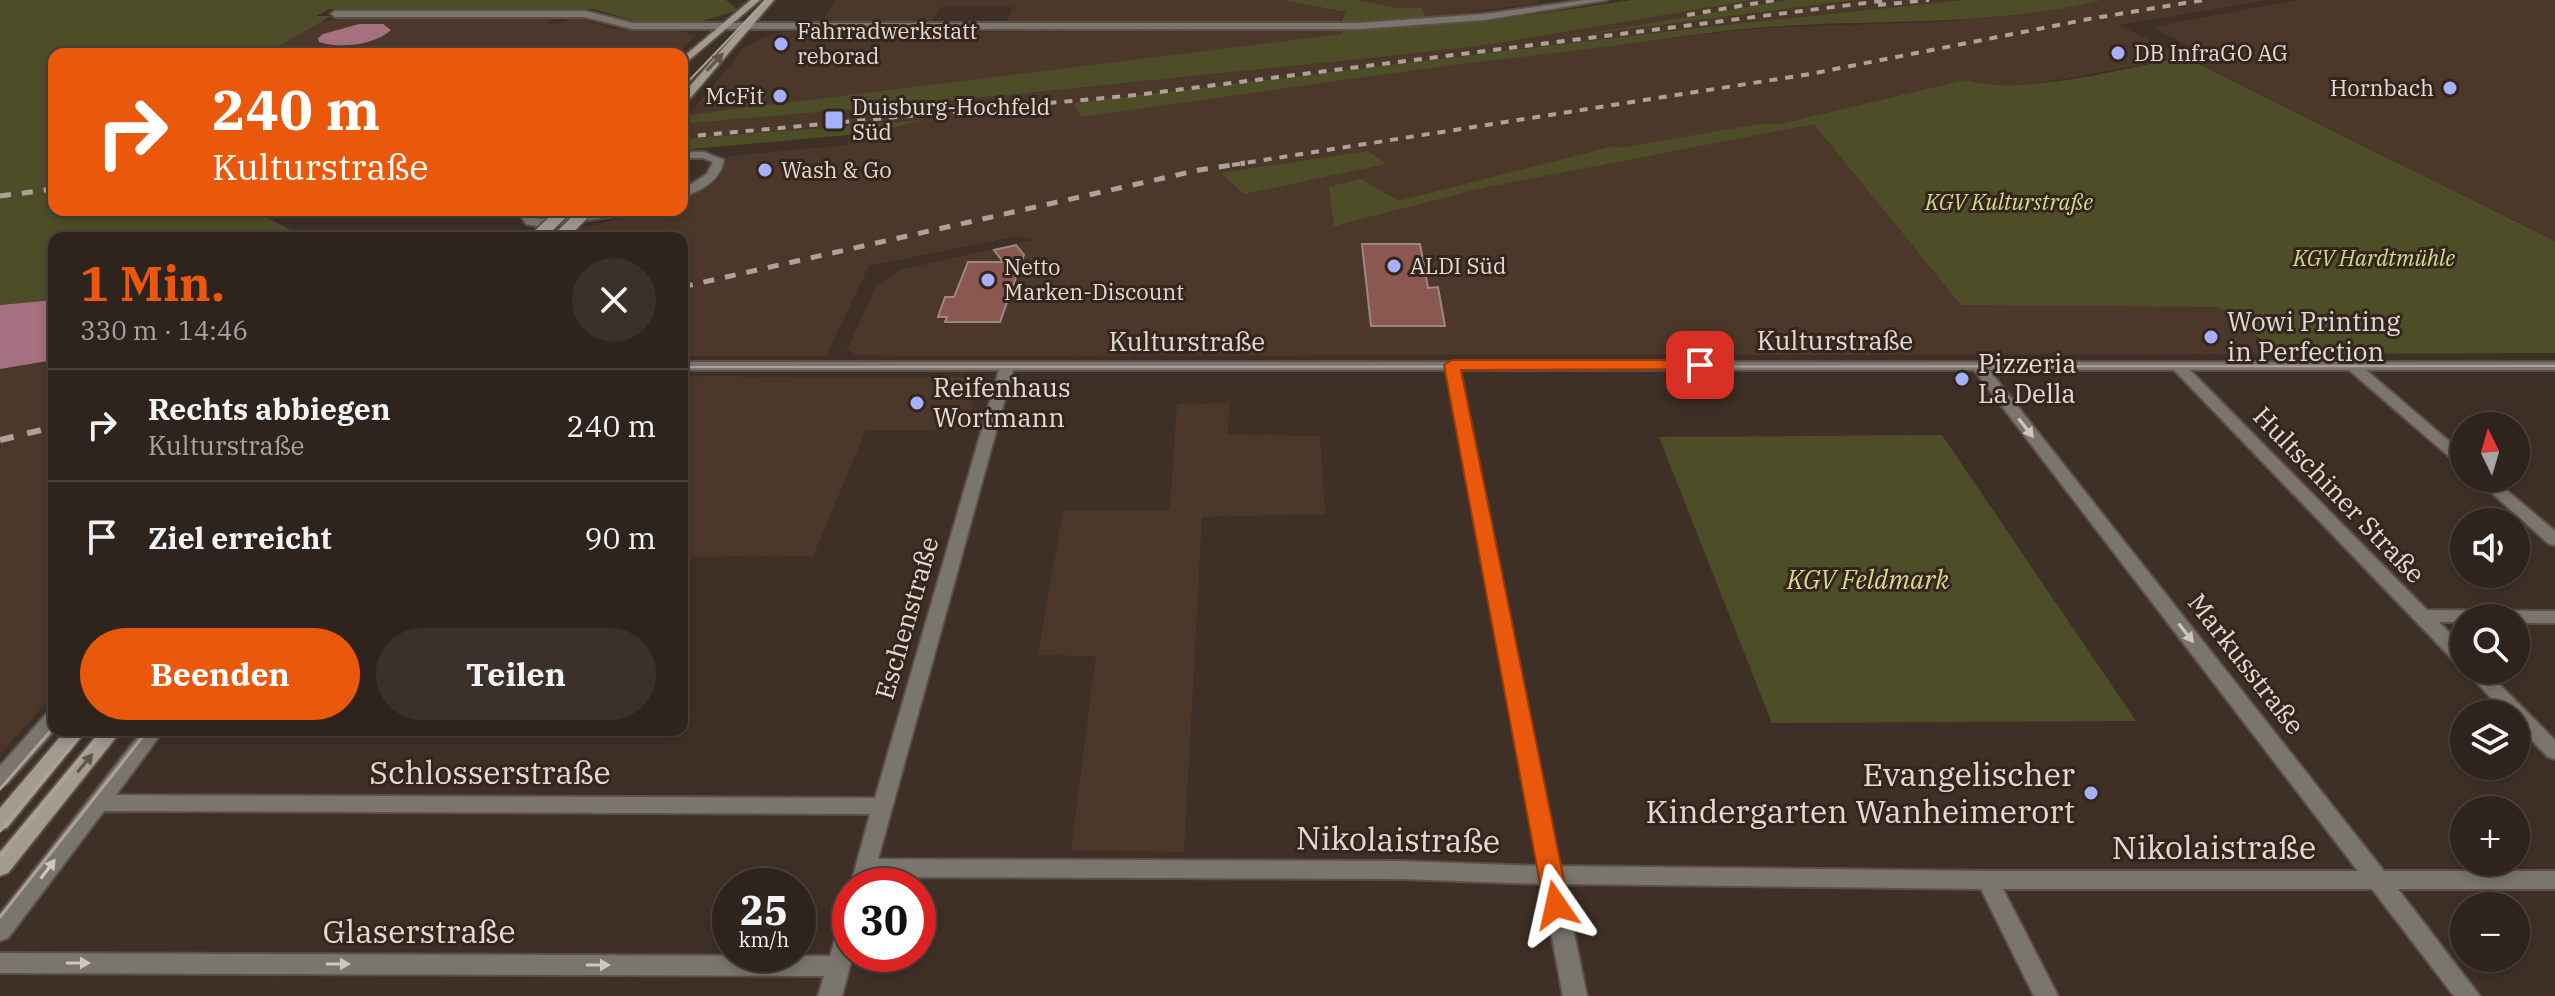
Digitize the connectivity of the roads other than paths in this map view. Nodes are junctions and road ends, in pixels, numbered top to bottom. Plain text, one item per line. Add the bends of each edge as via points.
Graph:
1 (756, 0) edge
2 (770, 0) edge
3 (1549, 0) edge
4 (1603, 0) edge
5 (1561, 6) junction
6 (335, 14) dead end
7 (724, 26) junction
8 (746, 27) junction
9 (688, 58) edge
10 (688, 94) edge
11 (688, 155) edge
12 (688, 190) edge
13 (527, 216) edge
14 (559, 216) edge
15 (581, 216) edge
16 (588, 216) edge
17 (542, 232) edge
18 (565, 232) edge
19 (1452, 365) junction
20 (688, 366) edge
21 (1007, 366) junction
22 (1978, 366) junction
23 (2178, 366) junction
24 (2353, 366) junction
25 (2555, 366) edge
26 (2450, 450) edge
27 (2499, 492) edge
28 (2555, 540) edge
29 (2421, 616) junction
30 (2555, 617) edge
31 (2450, 645) edge
32 (2488, 684) edge
33 (48, 725) edge
34 (72, 736) edge
35 (107, 736) edge
36 (149, 736) edge
37 (2555, 752) edge
38 (0, 779) edge
39 (97, 803) junction
40 (882, 806) junction
41 (0, 822) edge
42 (0, 867) edge
43 (865, 868) edge
44 (1550, 875) junction
45 (936, 876) edge
46 (1988, 880) junction
47 (2379, 880) junction
48 (2555, 880) edge
49 (0, 931) edge
50 (0, 963) edge
51 (832, 966) edge
52 (836, 972) edge
53 (830, 996) edge
54 (1575, 996) edge
55 (2046, 996) edge
56 (2468, 996) edge

1 - 7 street
2 - 8 street
3 - 5 street
4 - 5 street
5 - 8 street via 1360,26
6 - 7 street via 585,14 633,26
7 - 8 street
7 - 9 street
10 -> 8 street
11 - 12 street via 716,158 719,164 711,177
13 - 16 street via 541,223
14 - 17 street, bridge
15 - 18 street, bridge
19 - 21 street, Kulturstraße
19 - 22 street, Kulturstraße
19 - 44 street
20 - 21 street, Kulturstraße
21 - 40 street, Eschenstraße
22 - 23 street, Kulturstraße
22 -> 47 street, Markusstraße
23 - 24 street, Kulturstraße
23 - 29 street, Hultschiner Straße
24 - 25 street, Kulturstraße
24 - 26 street
27 - 28 street
29 - 30 street
29 - 31 street, Hultschiner Straße
32 - 37 street
33 - 38 street
34 - 41 street
42 -> 35 street
36 - 39 street
39 - 40 street, Schlosserstraße
49 -> 39 street
40 - 43 street, Eschenstraße
44 - 45 street, Nikolaistraße via 1401,870
44 - 46 street, Nikolaistraße
44 - 54 street
46 - 47 street, Nikolaistraße
46 - 55 street
47 - 48 street, Nikolaistraße
47 - 56 street, Markusstraße
50 -> 51 street, Glaserstraße
52 - 53 street

